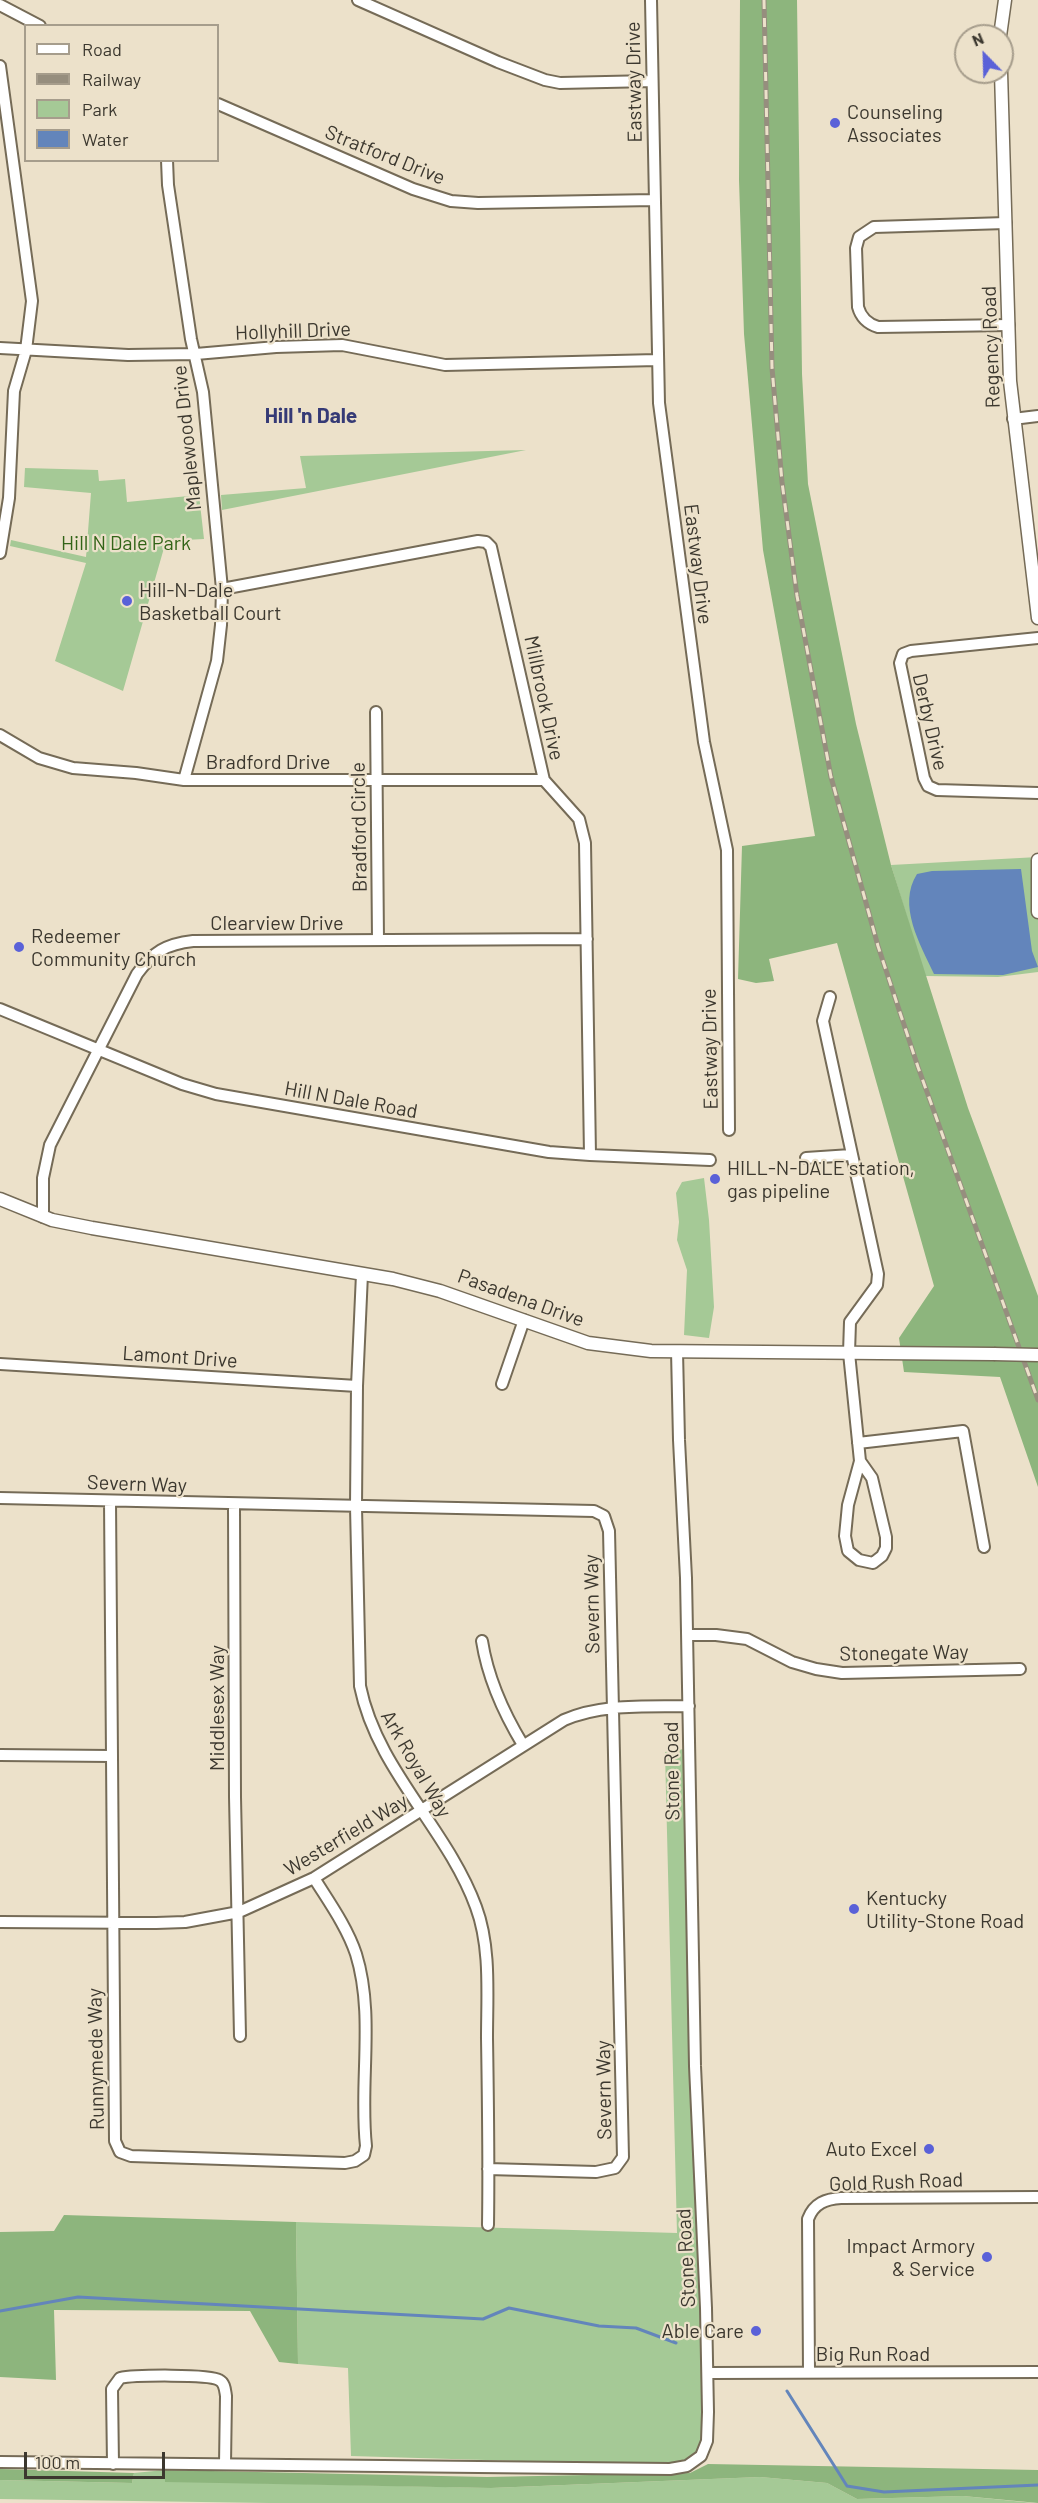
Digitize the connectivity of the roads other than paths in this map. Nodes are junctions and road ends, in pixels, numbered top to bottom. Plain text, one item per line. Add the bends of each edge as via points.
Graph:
1 (358, 0) edge
2 (651, 0) edge
3 (1005, 0) edge
4 (0, 5) edge
5 (36, 24) edge
6 (1002, 24) edge
7 (0, 66) edge
8 (652, 81) junction
9 (1001, 84) edge
10 (219, 104) edge
11 (167, 162) edge
12 (654, 200) junction
13 (1006, 223) junction
14 (1009, 325) junction
15 (0, 348) edge
16 (26, 350) junction
17 (196, 354) junction
18 (657, 360) junction
19 (1038, 416) edge
20 (1013, 418) junction
21 (1, 549) edge
22 (222, 589) junction
23 (1038, 618) edge
24 (1038, 638) edge
25 (376, 712) dead end
26 (0, 735) edge
27 (376, 779) junction
28 (184, 780) junction
29 (544, 780) junction
30 (1038, 793) edge
31 (1038, 860) edge
32 (1038, 912) edge
33 (587, 939) junction
34 (378, 940) junction
35 (830, 997) dead end
36 (0, 1009) edge
37 (98, 1051) junction
38 (729, 1130) dead end
39 (590, 1155) junction
40 (850, 1155) junction
41 (806, 1158) dead end
42 (710, 1160) dead end
43 (0, 1199) edge
44 (43, 1217) junction
45 (362, 1274) junction
46 (524, 1320) junction
47 (677, 1351) junction
48 (849, 1353) junction
49 (1038, 1355) edge
50 (0, 1364) edge
51 (502, 1384) dead end
52 (357, 1386) junction
53 (858, 1443) junction
54 (860, 1461) junction
55 (0, 1498) edge
56 (110, 1501) junction
57 (234, 1505) junction
58 (356, 1507) junction
59 (984, 1546) dead end
60 (688, 1635) junction
61 (482, 1641) dead end
62 (1020, 1669) dead end
63 (689, 1706) junction
64 (612, 1708) junction
65 (523, 1745) junction
66 (0, 1755) edge
67 (111, 1756) junction
68 (421, 1811) junction
69 (314, 1878) junction
70 (239, 1912) junction
71 (0, 1922) edge
72 (113, 1923) junction
73 (240, 2036) dead end
74 (488, 2169) junction
75 (1038, 2197) edge
76 (488, 2225) dead end
77 (809, 2372) junction
78 (1038, 2372) edge
79 (708, 2373) junction
80 (0, 2462) edge
81 (113, 2464) junction
82 (225, 2464) junction

1 - 8 street via 545,80
2 - 8 street, Eastway Drive
3 - 6 street
4 - 5 street
7 - 16 street via 32,301
8 - 12 street, Eastway Drive
9 - 13 street, Regency Road
10 - 12 street, Stratford Drive via 413,189 451,201
11 - 17 street, Maplewood Drive
12 - 18 street, Eastway Drive
13 - 14 street, Regency Road
13 - 14 street via 874,227 860,237 858,308 874,326
14 - 20 street, Regency Road
15 - 16 street, Hollyhill Drive
16 - 17 street, Hollyhill Drive
16 - 21 street via 14,392 9,498
17 - 18 street, Hollyhill Drive via 342,345 454,365
17 - 22 street, Maplewood Drive
18 - 38 street, Eastway Drive via 662,435 699,712 727,850
19 - 20 street
20 - 23 street, Regency Road
22 - 28 street, Maplewood Drive via 217,661
22 - 29 street, Millbrook Drive via 486,542 494,553
24 - 30 street, Derby Drive via 911,651 903,654 900,663 928,786 937,790
25 - 27 street, Bradford Circle
26 - 28 street, Bradford Drive via 39,758 64,766
27 - 28 street, Bradford Drive
27 - 29 street, Bradford Drive
27 - 34 street, Bradford Circle
29 - 33 street, Millbrook Drive via 570,807 583,829
31 - 32 street
33 - 34 street, Clearview Drive
33 - 39 street, Millbrook Drive
34 - 37 street, Clearview Drive via 193,941 168,945 137,974
35 - 40 street via 823,1021
36 - 37 street, Hill N Dale Road
37 - 39 street, Hill N Dale Road via 216,1094 517,1147
37 - 44 street, Clearview Drive via 46,1155
39 - 42 street, Hill N Dale Road
40 - 41 street
40 - 48 street via 878,1274 877,1285 850,1322
43 - 44 street, Pasadena Drive
44 - 45 street, Pasadena Drive
45 - 46 street, Pasadena Drive via 425,1286
45 - 52 street, Ark Royal Way
46 - 47 street, Pasadena Drive via 602,1346
46 - 51 street
47 - 48 street, Pasadena Drive
47 - 60 street, Stone Road
48 - 49 street, Pasadena Drive, bridge
48 - 53 street
50 - 52 street, Lamont Drive
52 - 58 street, Ark Royal Way
53 - 54 street
53 - 59 street via 963,1431
54 - 54 street via 872,1478 886,1537 886,1548 873,1563 859,1560 848,1551 845,1536 848,1504
55 - 56 street, Severn Way
56 - 57 street, Severn Way
56 - 67 street, Runnymede Way
57 - 58 street, Severn Way
57 - 70 street, Middlesex Way
58 - 64 street, Severn Way via 594,1511 604,1516 609,1531
58 - 68 street, Ark Royal Way via 358,1664 364,1708 382,1748
60 - 62 street, Stonegate Way via 747,1639 792,1662 842,1673
60 - 63 street, Stone Road
61 - 65 street via 492,1682
63 - 64 street, Westerfield Way
63 - 79 street, Stone Road via 695,2066
64 - 65 street, Westerfield Way via 573,1717
64 - 74 street, Severn Way via 623,2157 615,2168 596,2172
65 - 68 street, Westerfield Way
66 - 67 street
67 - 72 street, Runnymede Way
68 - 69 street, Westerfield Way
68 - 74 street, Ark Royal Way via 462,1877 480,1920 487,1985
69 - 70 street, Westerfield Way
69 - 72 street, Runnymede Way via 352,1943 363,1988 366,2146 364,2155 354,2161 142,2157 120,2152 115,2140
70 - 72 street, Westerfield Way via 185,1922
70 - 73 street, Middlesex Way
71 - 72 street, Westerfield Way
74 - 76 street, Ark Royal Way
75 - 77 street, Gold Rush Road via 841,2198 820,2203 808,2219
77 - 78 street, Big Run Road
77 - 79 street, Big Run Road
79 - 82 street, Stone Road via 707,2441 697,2461 682,2468
80 - 81 street, Stone Road
81 - 82 street, Stone Road
81 - 82 street via 112,2386 120,2378 133,2376 220,2380 226,2396

